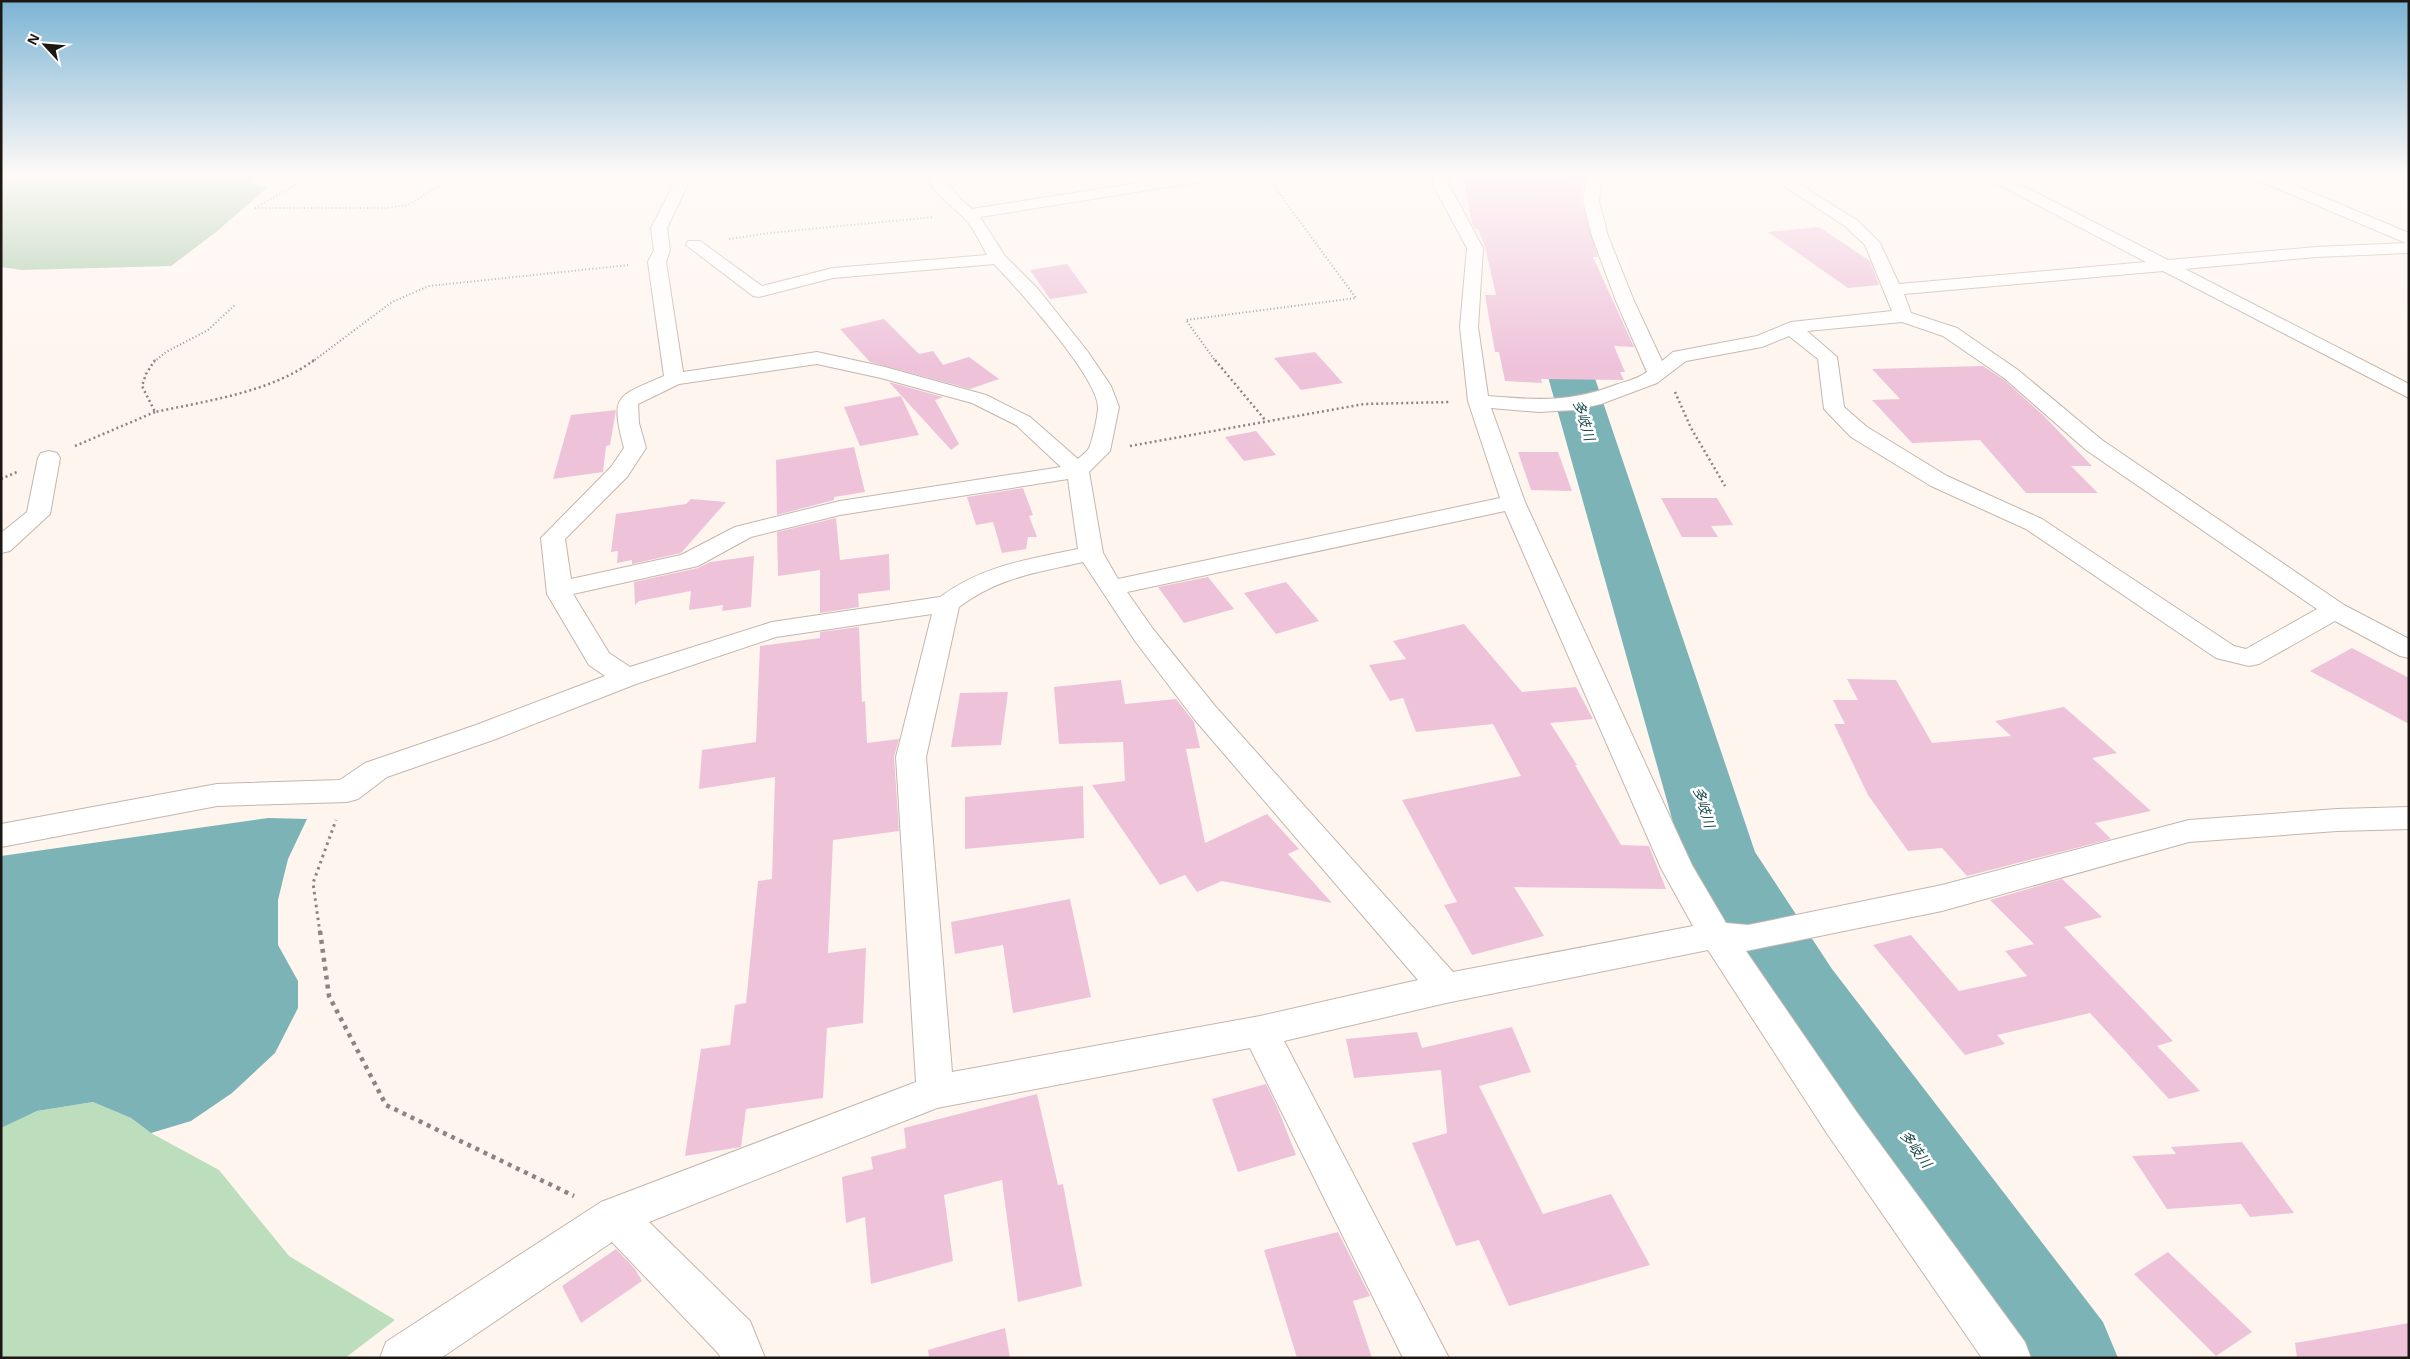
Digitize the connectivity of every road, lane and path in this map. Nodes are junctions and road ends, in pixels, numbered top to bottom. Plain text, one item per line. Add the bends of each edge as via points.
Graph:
1 (660, 237) edge
2 (741, 237) edge
3 (985, 237) edge
4 (1312, 237) edge
5 (1469, 237) edge
6 (1601, 237) edge
7 (1866, 237) edge
8 (2112, 237) edge
9 (694, 245) joint
10 (2409, 248) edge
11 (998, 259) junction
12 (657, 262) junction
13 (2168, 266) junction
14 (1893, 290) junction
15 (236, 304) dead end
16 (1904, 316) junction
17 (1792, 328) junction
18 (1660, 371) junction
19 (674, 379) junction
20 (2409, 392) edge
21 (1478, 401) junction
22 (155, 412) junction
23 (1266, 421) junction
24 (1099, 452) junction
25 (49, 458) junction
26 (1078, 472) junction
27 (1, 479) edge
28 (1725, 486) dead end
29 (1513, 502) junction
30 (1, 546) edge
31 (1091, 554) junction
32 (1111, 588) junction
33 (560, 589) junction
34 (947, 604) junction
35 (2335, 610) junction
36 (2409, 650) edge
37 (626, 678) junction
38 (347, 791) junction
39 (2409, 818) edge
40 (1, 836) edge
41 (1716, 935) junction
42 (1446, 988) junction
43 (1260, 1031) junction
44 (935, 1092) junction
45 (615, 1216) junction
46 (402, 1358) edge
47 (743, 1358) edge
48 (1427, 1358) edge
49 (2009, 1358) edge

1 - 12 street via 662,250
2 - 9 path
3 - 11 street
4 - 23 path via 1356,298 1186,320
5 - 21 street via 1475,248 1469,328
6 - 18 street via 1625,301
7 - 14 street via 1872,243
8 - 13 street
9 - 11 street via 759,292 833,273
10 - 13 street via 2316,252
11 - 24 street via 1032,293 1101,386 1109,407
12 - 19 street
12 - 22 path via 429,286 392,302 300,371 283,379 217,399
13 - 14 street
13 - 20 street
14 - 16 street
15 - 22 path via 205,333 155,359 146,370 142,386
16 - 17 street
16 - 35 street via 1950,332 2011,374 2094,445
17 - 18 street via 1762,341 1680,356
17 - 35 street via 1828,357 1834,408 1859,432 1938,481 2034,524 2225,652 2249,658
18 - 21 street via 1650,379 1576,404 1539,406
18 - 28 path via 1672,384 1691,428
19 - 26 street via 817,358 885,373 979,399 1023,421
19 - 33 street via 628,402 628,423 635,448 619,472 552,538
21 - 23 path via 1364,404
21 - 29 street
22 - 25 path
23 - 24 path
24 - 26 street
25 - 27 path
25 - 30 street via 38,514
26 - 31 street
26 - 33 street via 840,508 743,532 689,561
29 - 32 street
29 - 41 street via 1677,868
31 - 32 street
31 - 34 street via 1001,573
32 - 42 street via 1205,713
33 - 37 street via 599,659
34 - 37 street via 772,630
34 - 44 street via 911,757
35 - 36 street
37 - 38 street via 376,770
38 - 40 street via 217,795
38 - 45 path via 312,883 329,996 386,1105
39 - 41 street via 2189,831 1942,898 1748,938
41 - 42 street
41 - 49 street via 1842,1122
42 - 43 street
43 - 44 street
43 - 48 street
44 - 45 street
45 - 46 street
45 - 47 street via 734,1337

